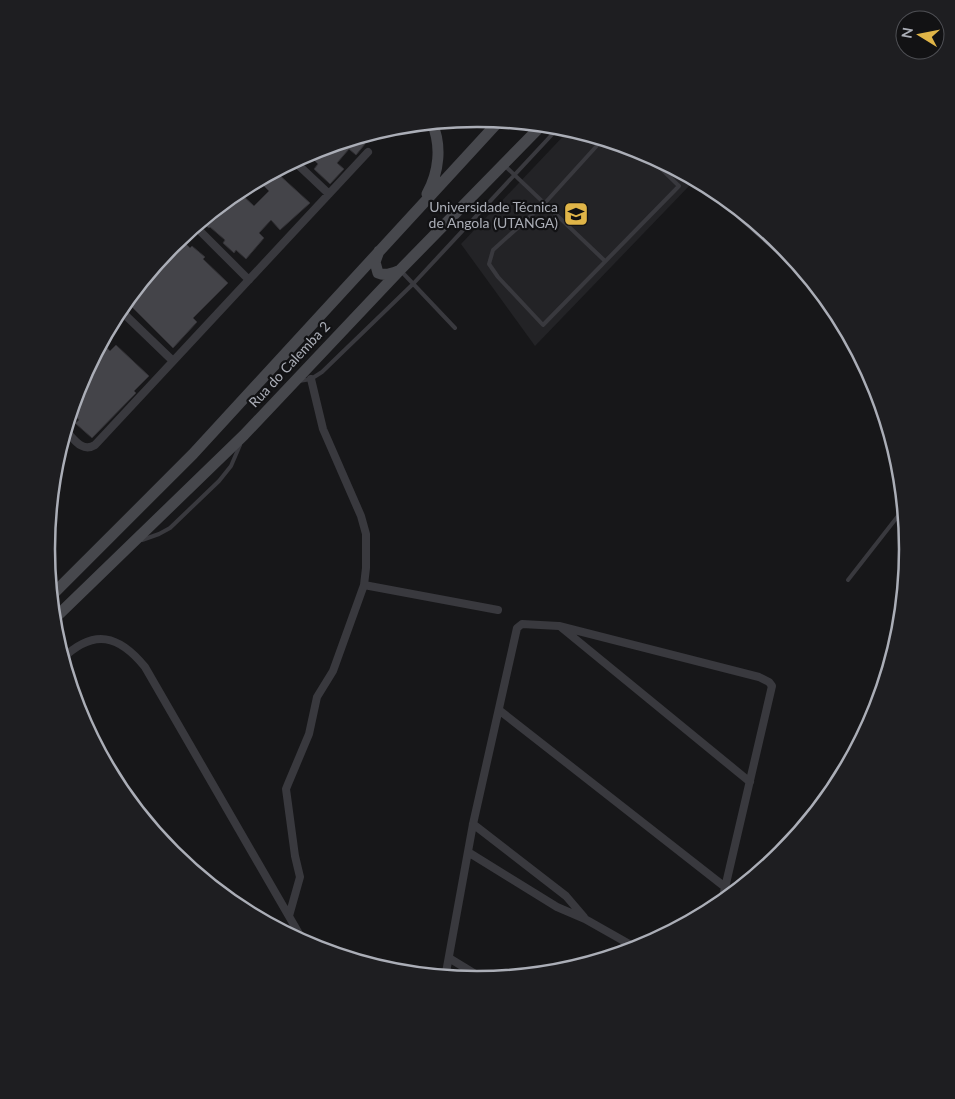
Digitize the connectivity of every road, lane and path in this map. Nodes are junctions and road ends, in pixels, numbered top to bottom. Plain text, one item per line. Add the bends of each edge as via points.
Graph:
1 (493, 128) edge
2 (434, 130) edge
3 (536, 131) edge
4 (553, 134) edge
5 (598, 144) edge
6 (368, 152) dead end
7 (503, 164) junction
8 (300, 167) edge
9 (662, 170) edge
10 (515, 176) junction
11 (329, 194) junction
12 (544, 204) junction
13 (417, 210) junction
14 (200, 231) edge
15 (379, 250) junction
16 (605, 261) junction
17 (400, 270) junction
18 (249, 280) junction
19 (413, 284) junction
20 (126, 315) edge
21 (455, 328) dead end
22 (173, 361) junction
23 (311, 379) junction
24 (292, 382) junction
25 (70, 435) edge
26 (244, 435) junction
27 (898, 515) edge
28 (130, 543) junction
29 (848, 580) dead end
30 (364, 585) junction
31 (57, 590) edge
32 (498, 610) dead end
33 (60, 613) edge
34 (559, 626) junction
35 (68, 654) edge
36 (499, 710) junction
37 (750, 782) junction
38 (474, 824) junction
39 (468, 852) junction
40 (725, 887) junction
41 (724, 893) edge
42 (289, 916) junction
43 (585, 918) junction
44 (298, 931) edge
45 (629, 944) edge
46 (448, 958) junction
47 (446, 971) edge
48 (471, 972) edge

1 - 13 main road, Rua do Calemba 2
2 - 13 main road via 437,167 432,186
3 - 7 main road, Rua do Calemba 2
4 - 10 lane
5 - 12 lane
6 - 11 street
7 - 10 lane
7 - 17 main road, Rua do Calemba 2
8 - 11 street
9 - 16 lane via 679,186
10 - 12 lane
10 - 19 lane
11 - 18 street
12 - 16 lane
12 - 16 lane via 494,250 489,264 543,325
13 - 15 main road, Rua do Calemba 2
14 - 18 street
15 - 17 main road via 375,262 378,273 389,275
15 - 31 main road, Rua do Calemba 2 via 193,454
17 - 19 lane
17 - 24 main road, Rua do Calemba 2
18 - 22 street
19 - 21 lane
19 - 23 lane
20 - 22 street
22 - 25 street via 95,445 83,447
23 - 24 lane
23 - 30 street via 323,429 365,527
24 - 26 main road, Rua do Calemba 2
26 - 28 main road, Rua do Calemba 2
26 - 28 lane via 219,482 170,528
27 - 29 lane
28 - 33 main road, Rua do Calemba 2
30 - 32 street
30 - 42 street via 333,671 317,697 309,734 286,789 300,877
34 - 36 street via 526,624 517,628
34 - 37 street
34 - 37 street via 769,682 772,686
35 - 42 street via 92,640 114,642 127,648 145,667
36 - 38 street
36 - 40 street
37 - 40 street
38 - 39 street
38 - 43 street via 566,896
39 - 43 street via 557,907
39 - 46 street
40 - 41 street
42 - 44 street
43 - 45 street
46 - 47 street
46 - 48 street

